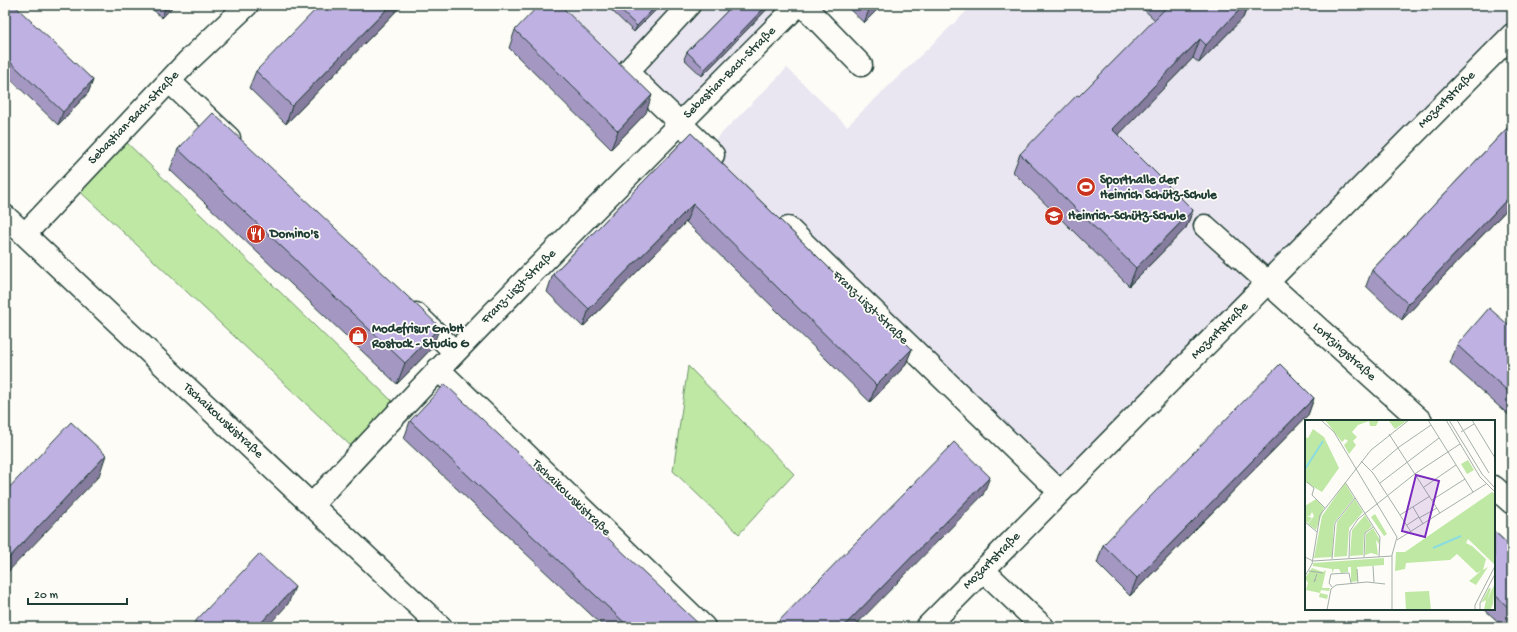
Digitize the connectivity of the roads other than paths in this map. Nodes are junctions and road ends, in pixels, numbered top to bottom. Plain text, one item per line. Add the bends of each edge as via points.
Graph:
1 (247, 5) edge
2 (689, 5) edge
3 (798, 5) edge
4 (804, 5) edge
5 (1512, 35) edge
6 (861, 65) dead end
7 (169, 81) junction
8 (680, 124) junction
9 (244, 152) edge
10 (728, 171) edge
11 (774, 214) edge
12 (5, 216) edge
13 (1205, 226) dead end
14 (24, 234) junction
15 (1268, 282) junction
16 (404, 303) edge
17 (455, 352) junction
18 (438, 370) junction
19 (1420, 420) edge
20 (1495, 488) edge
21 (1060, 492) junction
22 (1512, 503) edge
23 (312, 506) junction
24 (983, 570) junction
25 (441, 627) edge
26 (704, 627) edge
27 (927, 627) edge
28 (1043, 627) edge

1 - 7 street, Sebastian-Bach-Straße
2 - 8 street via 621,66
3 - 8 street, Sebastian-Bach-Straße
4 - 6 street
5 - 15 street, Mozartstraße
7 - 9 street
7 - 14 street, Sebastian-Bach-Straße
8 - 10 street
8 - 17 street, Franz-Liszt-Straße
11 - 21 street, Franz-Liszt-Straße
12 - 14 street, Tschaikowskistraße
13 - 15 street, Lortzingstraße
14 - 23 street, Tschaikowskistraße
15 - 19 street, Lortzingstraße
15 - 21 street, Mozartstraße
16 - 17 street
17 - 18 street, Franz-Liszt-Straße
18 - 23 street, Franz-Liszt-Straße
18 - 26 street, Tschaikowskistraße
20 - 22 street
21 - 24 street, Mozartstraße
23 - 25 street, Tschaikowskistraße
24 - 27 street, Mozartstraße
24 - 28 street

